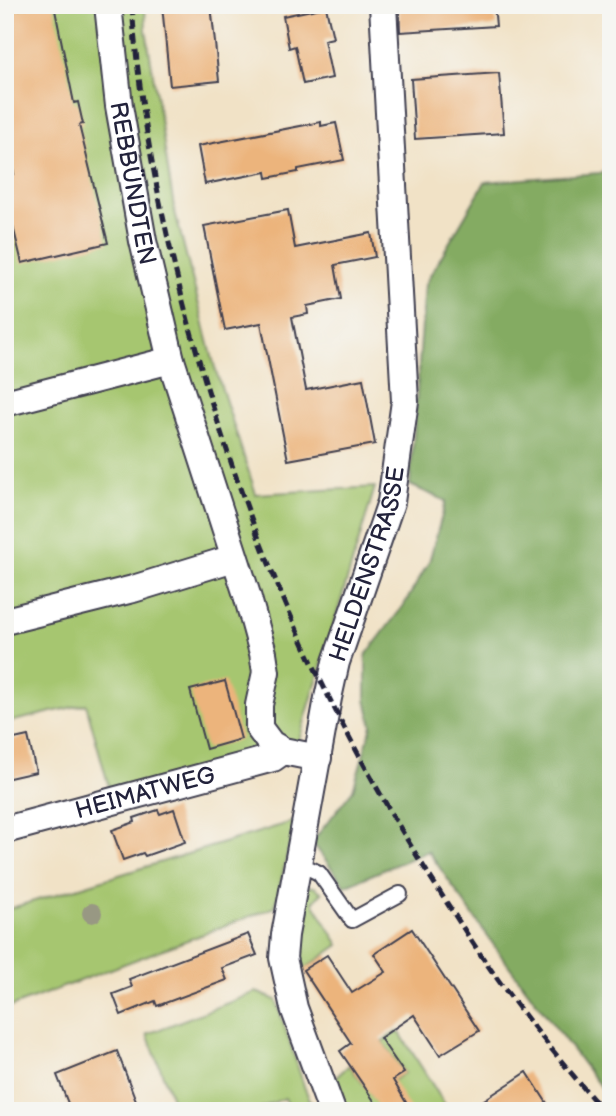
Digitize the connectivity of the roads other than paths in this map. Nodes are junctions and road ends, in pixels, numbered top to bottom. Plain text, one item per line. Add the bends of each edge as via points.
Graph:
1 (108, 5) edge
2 (383, 5) edge
3 (172, 360) junction
4 (5, 402) edge
5 (234, 558) junction
6 (5, 621) edge
7 (283, 751) junction
8 (318, 758) junction
9 (5, 830) edge
10 (300, 864) junction
11 (400, 894) dead end
12 (332, 1111) edge

1 - 3 street, REBBÜNDTEN via 118,106 143,241
2 - 8 street, HELDENSTRASSE via 405,401 391,502 337,662
3 - 4 street
3 - 5 street, REBBÜNDTEN
5 - 6 street
5 - 7 street, REBBÜNDTEN via 266,672 259,728
7 - 8 street
7 - 9 street, HEIMATWEG via 273,758
8 - 10 street, HELDENSTRASSE
10 - 11 lane via 319,873 352,920
10 - 12 street, HELDENSTRASSE via 283,958 294,1008

